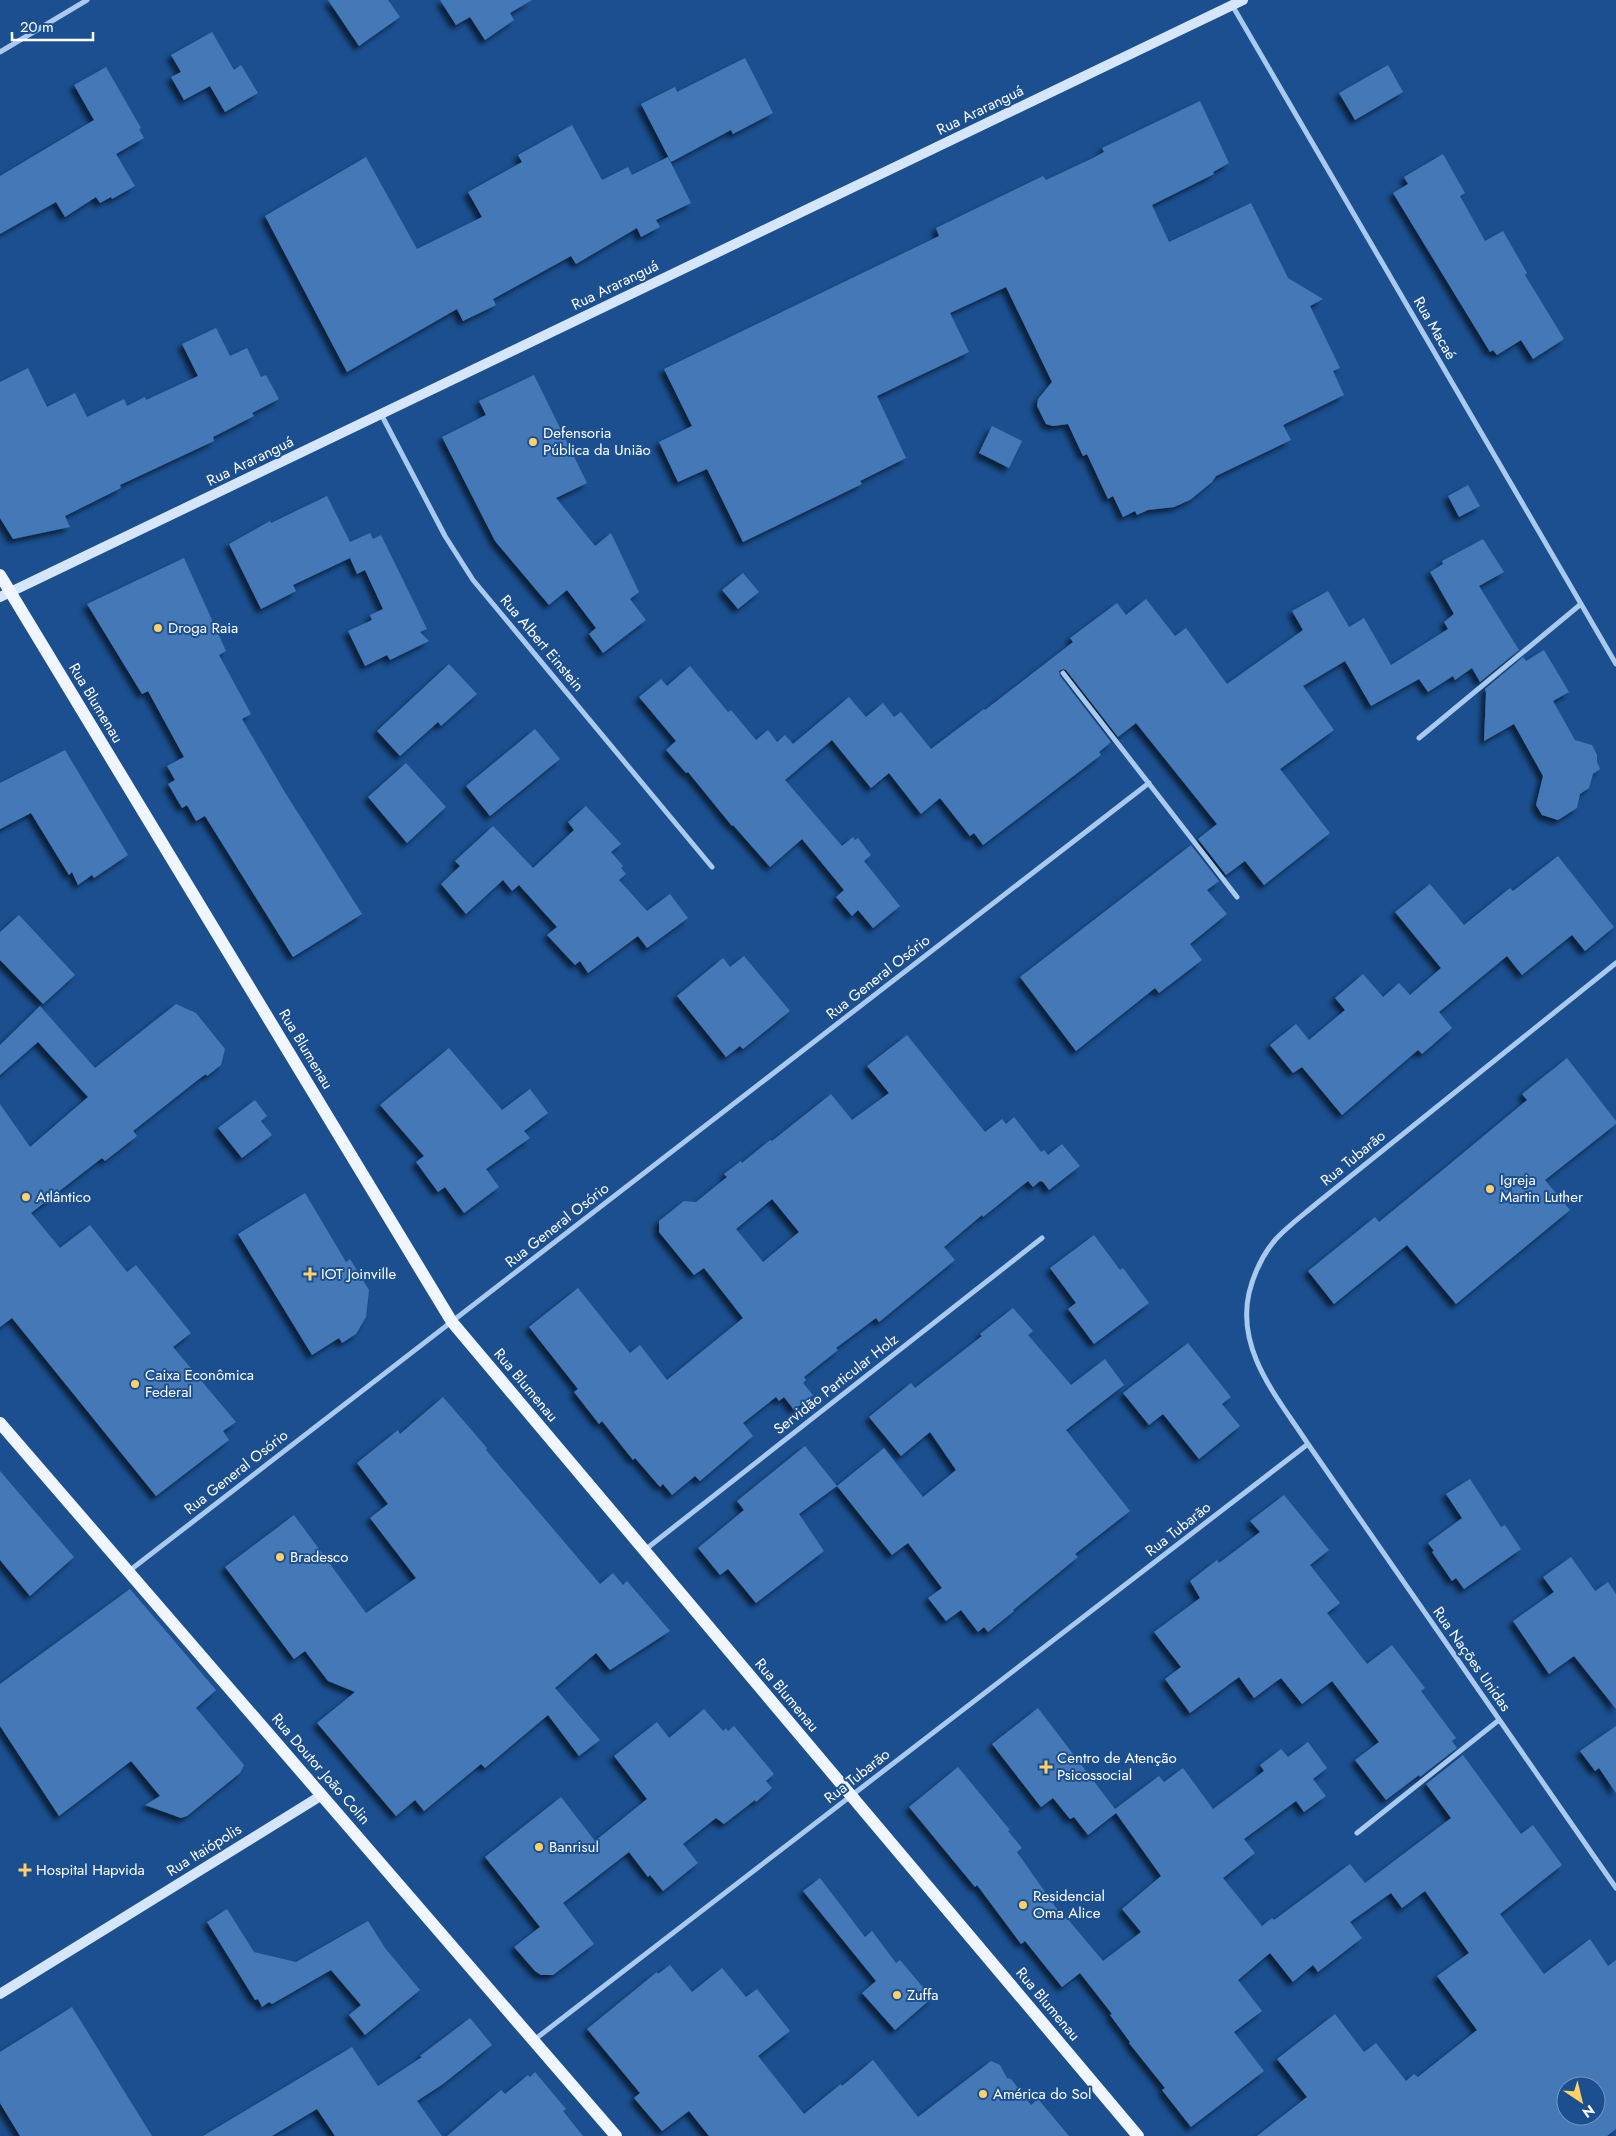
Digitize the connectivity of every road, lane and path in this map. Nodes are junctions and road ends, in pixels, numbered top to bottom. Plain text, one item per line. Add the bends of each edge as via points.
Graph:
1 (87, 0) edge
2 (1243, 0) edge
3 (1232, 5) junction
4 (0, 52) edge
5 (381, 414) junction
6 (0, 576) edge
7 (5, 595) edge
8 (1581, 604) junction
9 (1616, 664) edge
10 (1063, 673) dead end
11 (1419, 738) dead end
12 (1149, 783) junction
13 (712, 867) dead end
14 (1237, 897) dead end
15 (1616, 963) edge
16 (1042, 1238) dead end
17 (452, 1322) junction
18 (0, 1423) edge
19 (1308, 1444) junction
20 (645, 1550) junction
21 (128, 1572) junction
22 (1499, 1720) junction
23 (322, 1795) junction
24 (852, 1796) junction
25 (1357, 1833) dead end
26 (1616, 1888) edge
27 (0, 1994) edge
28 (534, 2040) junction
29 (616, 2136) edge
30 (1138, 2136) edge

1 - 4 street
2 - 3 street, Rua Araranguá
3 - 5 street, Rua Araranguá
3 - 8 street, Rua Macaé
5 - 7 street, Rua Araranguá
5 - 13 street, Rua Albert Einstein via 445,536 473,580
6 - 7 main road, Rua Blumenau
7 - 17 main road, Rua Blumenau
8 - 9 street, Rua Macaé
8 - 11 street
10 - 12 street
12 - 14 street
12 - 17 street, Rua General Osório
15 - 19 street, Rua Tubarão via 1316,1204 1276,1240 1254,1272 1246,1309 1248,1337 1260,1371
16 - 20 street, Servidão Particular Holz
17 - 20 main road, Rua Blumenau
17 - 21 street, Rua General Osório
18 - 21 main road, Rua Doutor João Colin
19 - 22 street, Rua Nações Unidas
19 - 24 street, Rua Tubarão
20 - 24 main road, Rua Blumenau
21 - 23 main road, Rua Doutor João Colin
22 - 25 street
22 - 26 street, Rua Nações Unidas
23 - 27 street, Rua Itaiópolis
23 - 28 main road, Rua Doutor João Colin
24 - 28 street, Rua Tubarão
24 - 30 main road, Rua Blumenau
28 - 29 main road, Rua Doutor João Colin

